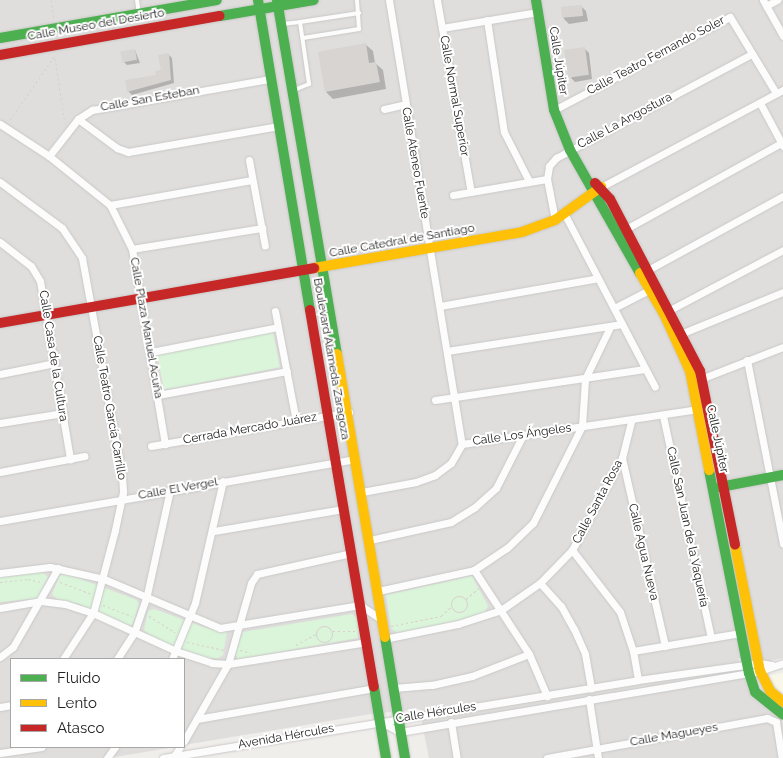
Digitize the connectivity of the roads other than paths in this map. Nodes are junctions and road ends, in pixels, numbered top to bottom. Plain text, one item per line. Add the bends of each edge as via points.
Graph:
1 (137, 0) edge
2 (217, 0) edge
3 (314, 0) edge
4 (357, 0) edge
5 (389, 0) edge
6 (437, 0) edge
7 (536, 0) edge
8 (777, 0) edge
9 (278, 3) edge
10 (765, 3) edge
11 (259, 5) edge
12 (359, 12) junction
13 (538, 12) junction
14 (139, 14) junction
15 (487, 20) junction
16 (300, 22) junction
17 (282, 24) junction
18 (442, 28) junction
19 (783, 36) edge
20 (0, 38) edge
21 (303, 38) junction
22 (752, 54) junction
23 (0, 55) edge
24 (270, 79) junction
25 (783, 90) edge
26 (292, 91) junction
27 (776, 94) junction
28 (760, 103) junction
29 (404, 104) junction
30 (384, 109) dead end
31 (554, 110) junction
32 (78, 119) junction
33 (1, 125) edge
34 (278, 126) junction
35 (782, 145) edge
36 (570, 150) junction
37 (50, 156) junction
38 (249, 160) dead end
39 (548, 179) junction
40 (252, 180) junction
41 (529, 181) junction
42 (0, 182) edge
43 (598, 190) junction
44 (470, 192) junction
45 (453, 195) dead end
46 (783, 196) edge
47 (110, 205) junction
48 (564, 214) junction
49 (555, 220) junction
50 (262, 228) junction
51 (623, 230) junction
52 (0, 242) edge
53 (265, 246) dead end
54 (132, 249) junction
55 (430, 249) junction
56 (783, 250) edge
57 (322, 268) junction
58 (302, 272) junction
59 (646, 272) junction
60 (598, 278) junction
61 (654, 287) junction
62 (783, 292) edge
63 (141, 299) junction
64 (440, 306) junction
65 (92, 308) junction
66 (614, 308) junction
67 (275, 310) dead end
68 (668, 312) junction
69 (47, 315) junction
70 (0, 322) edge
71 (622, 324) junction
72 (278, 327) junction
73 (610, 327) junction
74 (679, 334) junction
75 (783, 347) edge
76 (447, 351) junction
77 (152, 352) junction
78 (747, 360) junction
79 (55, 363) junction
80 (645, 369) junction
81 (287, 371) junction
82 (0, 374) edge
83 (586, 379) junction
84 (698, 380) junction
85 (655, 386) dead end
86 (158, 395) junction
87 (455, 397) junction
88 (435, 400) dead end
89 (698, 409) junction
90 (62, 412) junction
91 (349, 412) junction
92 (329, 416) junction
93 (663, 416) junction
94 (296, 421) junction
95 (631, 421) junction
96 (0, 423) edge
97 (582, 426) junction
98 (523, 436) junction
99 (165, 444) junction
100 (462, 444) junction
101 (151, 446) dead end
102 (85, 456) dead end
103 (622, 458) junction
104 (70, 459) junction
105 (356, 459) junction
106 (336, 462) junction
107 (0, 472) edge
108 (783, 475) edge
109 (770, 477) junction
110 (223, 481) junction
111 (720, 487) junction
112 (170, 490) junction
113 (362, 492) junction
114 (122, 499) junction
115 (344, 510) junction
116 (0, 521) edge
117 (214, 531) junction
118 (370, 540) junction
119 (783, 543) edge
120 (572, 550) junction
121 (351, 553) junction
122 (58, 568) junction
123 (474, 570) junction
124 (0, 573) edge
125 (104, 579) junction
126 (540, 583) junction
127 (378, 591) junction
128 (146, 599) junction
129 (40, 601) junction
130 (360, 605) junction
131 (0, 608) edge
132 (501, 610) junction
133 (93, 614) junction
134 (190, 618) junction
135 (382, 624) junction
136 (239, 628) junction
137 (134, 632) junction
138 (741, 633) junction
139 (366, 638) junction
140 (711, 638) junction
141 (384, 639) junction
142 (665, 646) junction
143 (176, 651) junction
144 (633, 651) junction
145 (529, 654) junction
146 (0, 657) edge
147 (64, 658) edge
148 (118, 658) edge
149 (172, 658) edge
150 (783, 663) edge
151 (228, 664) junction
152 (760, 667) junction
153 (748, 669) junction
154 (638, 680) junction
155 (375, 688) junction
156 (394, 688) junction
157 (591, 688) junction
158 (547, 696) junction
159 (589, 700) junction
160 (783, 702) edge
161 (779, 713) edge
162 (398, 718) junction
163 (197, 719) junction
164 (379, 721) junction
165 (451, 722) junction
166 (400, 732) junction
167 (185, 739) edge
168 (35, 748) edge
169 (179, 748) edge
170 (597, 749) junction
171 (0, 753) edge
172 (174, 756) junction
173 (163, 758) edge
174 (386, 758) edge
175 (405, 758) edge
176 (457, 758) edge
177 (547, 758) edge
178 (598, 758) edge
179 (782, 758) edge

1 - 14 lane
2 - 14 street, Calle Museo del Desierto
3 - 9 street, Calle Museo del Desierto
4 - 12 lane
5 - 29 street, Calle Ateneo Fuente
6 - 18 street, Calle Normal Superior
7 - 13 street, Calle Júpiter
8 - 10 street
9 - 11 street, Calle Museo del Desierto
9 - 17 street, Boulevard Alameda Zaragoza
10 - 19 street
11 - 23 street, Calle Museo del Desierto
11 - 24 street, Boulevard Alameda Zaragoza
12 - 16 lane
12 - 21 lane via 359,29
13 - 15 street
13 - 31 street, Calle Júpiter
14 - 20 street, Calle Museo del Desierto
15 - 18 street
15 - 41 street via 504,132
16 - 17 lane
16 - 21 lane
17 - 26 street, Boulevard Alameda Zaragoza
18 - 44 street, Calle Normal Superior
21 - 26 lane via 309,84
22 - 27 street
22 - 31 street, Calle Teatro Fernando Soler via 732,18
22 - 36 street, Calle La Angostura
24 - 32 street, Calle San Esteban via 100,107
24 - 34 street, Boulevard Alameda Zaragoza
25 - 27 street, Calle Catedral de Santiago
26 - 57 street, Boulevard Alameda Zaragoza
27 - 28 street, Calle Catedral de Santiago
28 - 35 street
28 - 43 street, Calle Catedral de Santiago
29 - 30 street
29 - 55 street, Calle Ateneo Fuente
31 - 36 street, Calle Júpiter
32 - 34 street via 117,148 128,152
32 - 37 street, Calle San Esteban
33 - 37 street, Calle Plaza Manuel Acuña
34 - 58 street, Boulevard Alameda Zaragoza
35 - 51 street
36 - 39 street, Calle La Angostura via 549,166
36 - 43 street, Calle Júpiter
37 - 47 street, Calle Plaza Manuel Acuña
38 - 40 street
39 - 41 street
39 - 49 street
40 - 47 street
40 - 50 street
41 - 44 street
42 - 65 street, Calle Teatro García Carrillo via 67,233 85,265
43 - 48 street, Calle Catedral de Santiago
43 - 51 street, Calle Júpiter
44 - 45 street
46 - 59 street
47 - 54 street, Calle Plaza Manuel Acuña
48 - 49 street, Calle Catedral de Santiago
48 - 60 street
49 - 55 street, Calle Catedral de Santiago via 522,232
50 - 53 street
50 - 54 street
51 - 59 street, Calle Júpiter
52 - 69 street, Calle Casa de la Cultura via 37,273
54 - 63 street, Calle Plaza Manuel Acuña
55 - 57 street, Calle Catedral de Santiago
55 - 64 street, Calle Ateneo Fuente
56 - 68 street
57 - 58 street, Calle Catedral de Santiago
57 - 91 street, Boulevard Alameda Zaragoza
58 - 63 street, Calle Catedral de Santiago
58 - 92 street, Boulevard Alameda Zaragoza
59 - 61 street, Calle Júpiter
60 - 64 street
60 - 66 street
61 - 66 street
61 - 68 street, Calle Júpiter
62 - 74 street
63 - 65 street, Calle Catedral de Santiago
63 - 77 street, Calle Plaza Manuel Acuña
64 - 76 street, Calle Ateneo Fuente
65 - 69 street, Calle Catedral de Santiago
65 - 114 street, Calle Teatro García Carrillo via 122,476
66 - 71 street
67 - 72 street
68 - 74 street, Calle Júpiter
69 - 70 street, Calle Catedral de Santiago
69 - 79 street, Calle Casa de la Cultura
71 - 73 street
71 - 80 street
72 - 77 street
72 - 81 street
73 - 76 street
73 - 83 street
74 - 84 street, Calle Júpiter
75 - 78 street
76 - 87 street, Calle Ateneo Fuente
77 - 86 street, Calle Plaza Manuel Acuña
78 - 84 street
78 - 109 street
79 - 82 street
79 - 90 street, Calle Casa de la Cultura
80 - 83 street
80 - 85 street
81 - 86 street
81 - 94 street
83 - 87 street
83 - 97 street
84 - 89 street, Calle Júpiter
84 - 111 street, Calle Júpiter
86 - 99 street, Calle Plaza Manuel Acuña
87 - 88 street
87 - 100 street, Calle Ateneo Fuente
89 - 93 street, Calle Los Ángeles
89 - 111 street, Calle Júpiter
90 - 96 street
90 - 104 street, Calle Casa de la Cultura
91 - 92 street, Cerrada Mercado Juárez
91 - 105 street, Boulevard Alameda Zaragoza
92 - 94 street, Cerrada Mercado Juárez
92 - 106 street, Boulevard Alameda Zaragoza
93 - 95 street, Calle Los Ángeles
93 - 140 street, Calle San Juan de la Vaquería
94 - 99 street, Cerrada Mercado Juárez
95 - 97 street, Calle Los Ángeles
95 - 103 street, Calle Santa Rosa
97 - 98 street, Calle Los Ángeles
97 - 123 street via 533,523 507,548
98 - 100 street, Calle Los Ángeles
98 - 118 street via 496,488 475,507 451,522
99 - 101 street, Cerrada Mercado Juárez
100 - 113 street, Calle Los Ángeles via 451,463 435,474 416,482
102 - 104 street
103 - 120 street, Calle Santa Rosa
103 - 142 street, Calle Agua Nueva
104 - 107 street
105 - 106 street, Calle El Vergel
105 - 113 street, Boulevard Alameda Zaragoza
106 - 110 street, Calle El Vergel
106 - 115 street, Boulevard Alameda Zaragoza
108 - 109 street
109 - 111 street
109 - 119 street
110 - 112 street, Calle El Vergel
110 - 117 street
111 - 138 street, Calle Júpiter
111 - 152 street, Calle Júpiter
112 - 114 street, Calle El Vergel
112 - 128 street
113 - 118 street, Boulevard Alameda Zaragoza
114 - 116 street, Calle El Vergel
114 - 125 street, Calle Teatro García Carrillo
115 - 117 street
115 - 121 street, Boulevard Alameda Zaragoza
117 - 134 street
118 - 127 street, Boulevard Alameda Zaragoza
120 - 126 street, Calle Santa Rosa
120 - 144 street via 620,612
121 - 130 street, Boulevard Alameda Zaragoza
121 - 136 street via 257,574
122 - 124 street via 42,566
122 - 125 street
122 - 129 street
123 - 127 street
123 - 132 street
125 - 128 street
125 - 133 street, Calle Teatro García Carrillo
126 - 132 street, Calle Santa Rosa
126 - 157 street via 561,606 574,629 585,654
127 - 135 street, Boulevard Alameda Zaragoza
128 - 134 street
128 - 137 street
129 - 131 street
129 - 133 street
129 - 146 street via 13,647
130 - 135 street
130 - 136 street
130 - 139 street, Boulevard Alameda Zaragoza
132 - 141 street, Calle Santa Rosa via 458,624
132 - 145 street
133 - 137 street
133 - 147 street, Calle Teatro García Carrillo
134 - 136 street via 213,627
134 - 143 street
135 - 141 street, Boulevard Alameda Zaragoza
136 - 151 street
137 - 143 street
137 - 148 street
138 - 140 street
138 - 153 street, Calle Júpiter
139 - 151 street
139 - 155 street, Boulevard Alameda Zaragoza
140 - 142 street
141 - 156 street, Boulevard Alameda Zaragoza
142 - 144 street
143 - 149 street
143 - 151 street via 206,662
144 - 154 street
145 - 156 street via 472,676 432,685
145 - 158 street
150 - 152 street, Calle Hércules
151 - 163 street
152 - 153 street, Calle Hércules
152 - 160 street, Calle Júpiter via 770,691
153 - 154 street, Calle Hércules
153 - 159 street, Calle Hércules
153 - 161 street, Calle Júpiter via 755,692
154 - 157 street, Calle Hércules
155 - 163 street
155 - 164 street, Boulevard Alameda Zaragoza
156 - 162 street, Boulevard Alameda Zaragoza
157 - 158 street, Calle Hércules
158 - 162 street, Calle Hércules
159 - 165 street, Calle Hércules
159 - 170 street
161 - 170 street, Calle Magueyes
161 - 179 street via 776,722
162 - 164 street, Calle Hércules
162 - 166 street, Boulevard Alameda Zaragoza
163 - 167 street
164 - 166 street, Calle Hércules
164 - 172 street, Avenida Hércules
164 - 174 street, Boulevard Alameda Zaragoza
165 - 166 street, Calle Hércules
165 - 176 street
166 - 175 street, Boulevard Alameda Zaragoza
168 - 171 street
169 - 172 street
170 - 177 street, Calle Magueyes
170 - 178 street
172 - 173 street, Avenida Hércules

